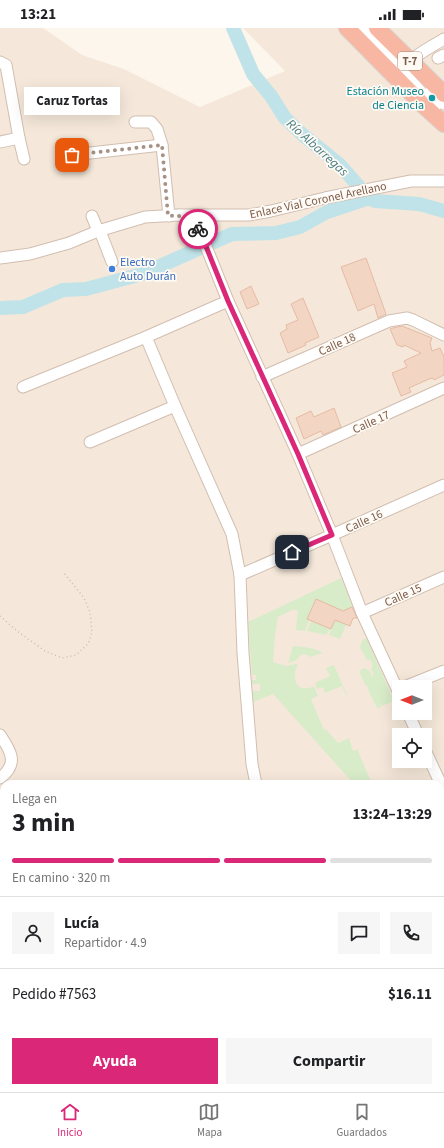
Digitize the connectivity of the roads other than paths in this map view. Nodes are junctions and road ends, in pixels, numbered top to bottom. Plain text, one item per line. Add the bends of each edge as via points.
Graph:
1 (347, 28) edge
2 (362, 28) edge
3 (371, 28) edge
4 (376, 28) edge
5 (444, 39) edge
6 (0, 62) edge
7 (406, 66) junction
8 (444, 84) edge
9 (444, 94) edge
10 (444, 104) edge
11 (444, 116) edge
12 (135, 122) dead end
13 (444, 124) edge
14 (18, 138) junction
15 (0, 142) edge
16 (162, 145) junction
17 (72, 155) dead end
18 (24, 159) dead end
19 (444, 180) edge
20 (174, 215) junction
21 (92, 216) dead end
22 (99, 231) junction
23 (0, 258) edge
24 (112, 262) dead end
25 (228, 301) junction
26 (444, 335) edge
27 (146, 337) junction
28 (262, 377) junction
29 (23, 387) dead end
30 (444, 388) edge
31 (175, 406) junction
32 (90, 442) dead end
33 (298, 454) junction
34 (444, 485) edge
35 (332, 535) junction
36 (240, 575) junction
37 (444, 577) edge
38 (362, 613) junction
39 (444, 671) edge
40 (395, 680) edge
41 (423, 680) edge
42 (0, 735) edge
43 (432, 759) edge
44 (440, 770) edge
45 (0, 778) edge
46 (255, 780) edge
47 (442, 780) edge

1 - 7 highway, T-7
2 - 7 street
3 - 7 street
4 - 7 highway, T-7
5 - 7 street
6 - 14 street via 6,65
7 - 8 street via 424,65
7 - 9 highway, T-7
7 - 10 street
7 - 11 street
7 - 13 highway, T-7
12 - 16 street via 151,122 157,129
14 - 15 street
14 - 18 street
16 - 17 street
16 - 20 street
19 - 20 street, Enlace Vial Coronel Arellano via 411,181 249,215
20 - 22 street, Enlace Vial Coronel Arellano via 145,217
20 - 25 street via 192,220 201,234
21 - 22 street
22 - 23 street, Enlace Vial Coronel Arellano via 30,254
22 - 24 street
25 - 27 street
25 - 28 street
26 - 28 street, Calle 18 via 407,318 389,321
27 - 29 street
27 - 31 street
28 - 33 street
30 - 33 street, Calle 17
31 - 32 street
31 - 36 street via 232,534
33 - 35 street
34 - 35 street, Calle 16
35 - 36 street, Calle 16
35 - 38 street
36 - 46 street via 243,653
37 - 38 street, Calle 15
38 - 40 street
39 - 41 street
42 - 45 street via 12,759 9,770
43 - 44 street
44 - 47 street

